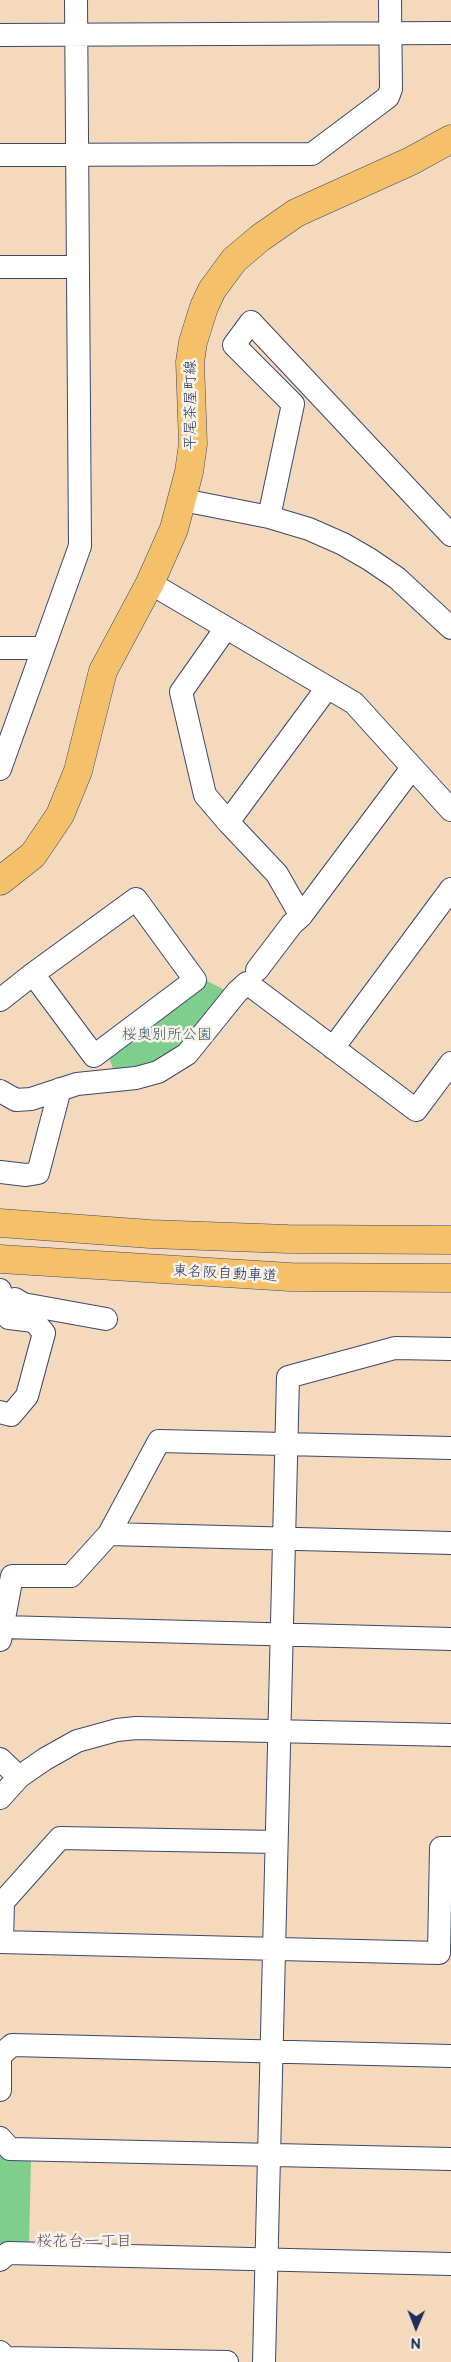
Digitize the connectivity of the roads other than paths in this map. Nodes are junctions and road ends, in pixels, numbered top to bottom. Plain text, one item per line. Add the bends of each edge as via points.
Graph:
1 (76, 0) edge
2 (390, 0) edge
3 (451, 32) edge
4 (391, 33) junction
5 (76, 34) junction
6 (0, 35) edge
7 (451, 139) edge
8 (0, 155) edge
9 (77, 155) junction
10 (78, 266) junction
11 (0, 267) edge
12 (183, 500) junction
13 (268, 517) junction
14 (451, 535) edge
15 (150, 583) junction
16 (226, 628) junction
17 (451, 628) edge
18 (0, 648) edge
19 (42, 648) junction
20 (327, 688) junction
21 (1, 763) edge
22 (412, 768) junction
23 (451, 810) edge
24 (228, 822) junction
25 (0, 881) edge
26 (451, 889) edge
27 (301, 916) junction
28 (257, 970) dead end
29 (33, 974) junction
30 (0, 1000) edge
31 (333, 1048) junction
32 (451, 1063) edge
33 (60, 1089) junction
34 (0, 1090) edge
35 (0, 1172) edge
36 (0, 1223) edge
37 (451, 1240) edge
38 (0, 1259) edge
39 (451, 1278) edge
40 (0, 1290) edge
41 (106, 1319) dead end
42 (451, 1350) edge
43 (0, 1412) edge
44 (286, 1444) junction
45 (451, 1448) edge
46 (110, 1534) junction
47 (284, 1540) junction
48 (451, 1543) edge
49 (2, 1634) edge
50 (282, 1635) junction
51 (451, 1639) edge
52 (279, 1731) junction
53 (451, 1735) edge
54 (0, 1759) edge
55 (18, 1778) junction
56 (0, 1798) edge
57 (276, 1842) junction
58 (451, 1848) edge
59 (1, 1942) edge
60 (275, 1948) junction
61 (272, 2052) junction
62 (451, 2056) edge
63 (0, 2090) edge
64 (0, 2138) edge
65 (269, 2155) junction
66 (451, 2159) edge
67 (0, 2260) edge
68 (267, 2260) junction
69 (451, 2264) edge
70 (0, 2352) edge
71 (227, 2362) edge
72 (264, 2362) edge

1 - 5 street
2 - 4 street
3 - 4 street
4 - 5 street
4 - 9 street via 392,89 388,97 312,154
5 - 6 street
5 - 9 street
7 - 12 main road, 平尾茶屋町線 via 411,161 296,213 247,248 222,275 204,307 192,342 193,444
8 - 9 street
9 - 10 street
10 - 11 street
10 - 19 street via 80,546
12 - 13 street
12 - 15 main road, 平尾茶屋町線
13 - 14 street via 293,404 234,345 251,322
13 - 17 street via 309,529 369,559 397,578
15 - 16 street
15 - 25 main road, 平尾茶屋町線 via 104,671 78,771 60,814 33,855
16 - 20 street
16 - 24 street via 181,692 205,795
18 - 19 street
19 - 21 street
20 - 22 street via 354,703
20 - 24 street
22 - 23 street
22 - 27 street
24 - 27 street via 277,874
26 - 31 street
27 - 28 street
29 - 29 street via 136,899 195,980 94,1056
29 - 30 street
31 - 32 street via 416,1110
31 - 33 street via 248,983 237,992 191,1050 170,1066 136,1078 77,1084
33 - 34 street via 31,1099 16,1100
33 - 35 street via 38,1173
36 - 37 main road via 288,1239
38 - 39 main road, 東名阪自動車道 via 290,1277
40 - 41 street via 23,1304
40 - 43 street via 9,1318 34,1321 44,1333 27,1396 11,1415
42 - 44 street via 395,1348 288,1377
44 - 45 street
44 - 46 street via 159,1441
44 - 47 street
46 - 47 street
46 - 49 street via 71,1576 12,1576
47 - 48 street
47 - 50 street
49 - 50 street
50 - 51 street
50 - 52 street
52 - 53 street
52 - 55 street via 117,1730 77,1741
52 - 57 street
54 - 55 street
55 - 56 street
57 - 59 street via 60,1838 3,1902
57 - 60 street
58 - 60 street via 441,1848 438,1953
59 - 60 street
60 - 61 street
61 - 62 street
61 - 63 street via 12,2045 0,2056
61 - 65 street
64 - 65 street via 10,2149
65 - 66 street
65 - 68 street
67 - 68 street via 8,2253
68 - 69 street
68 - 72 street
70 - 71 street via 6,2358

